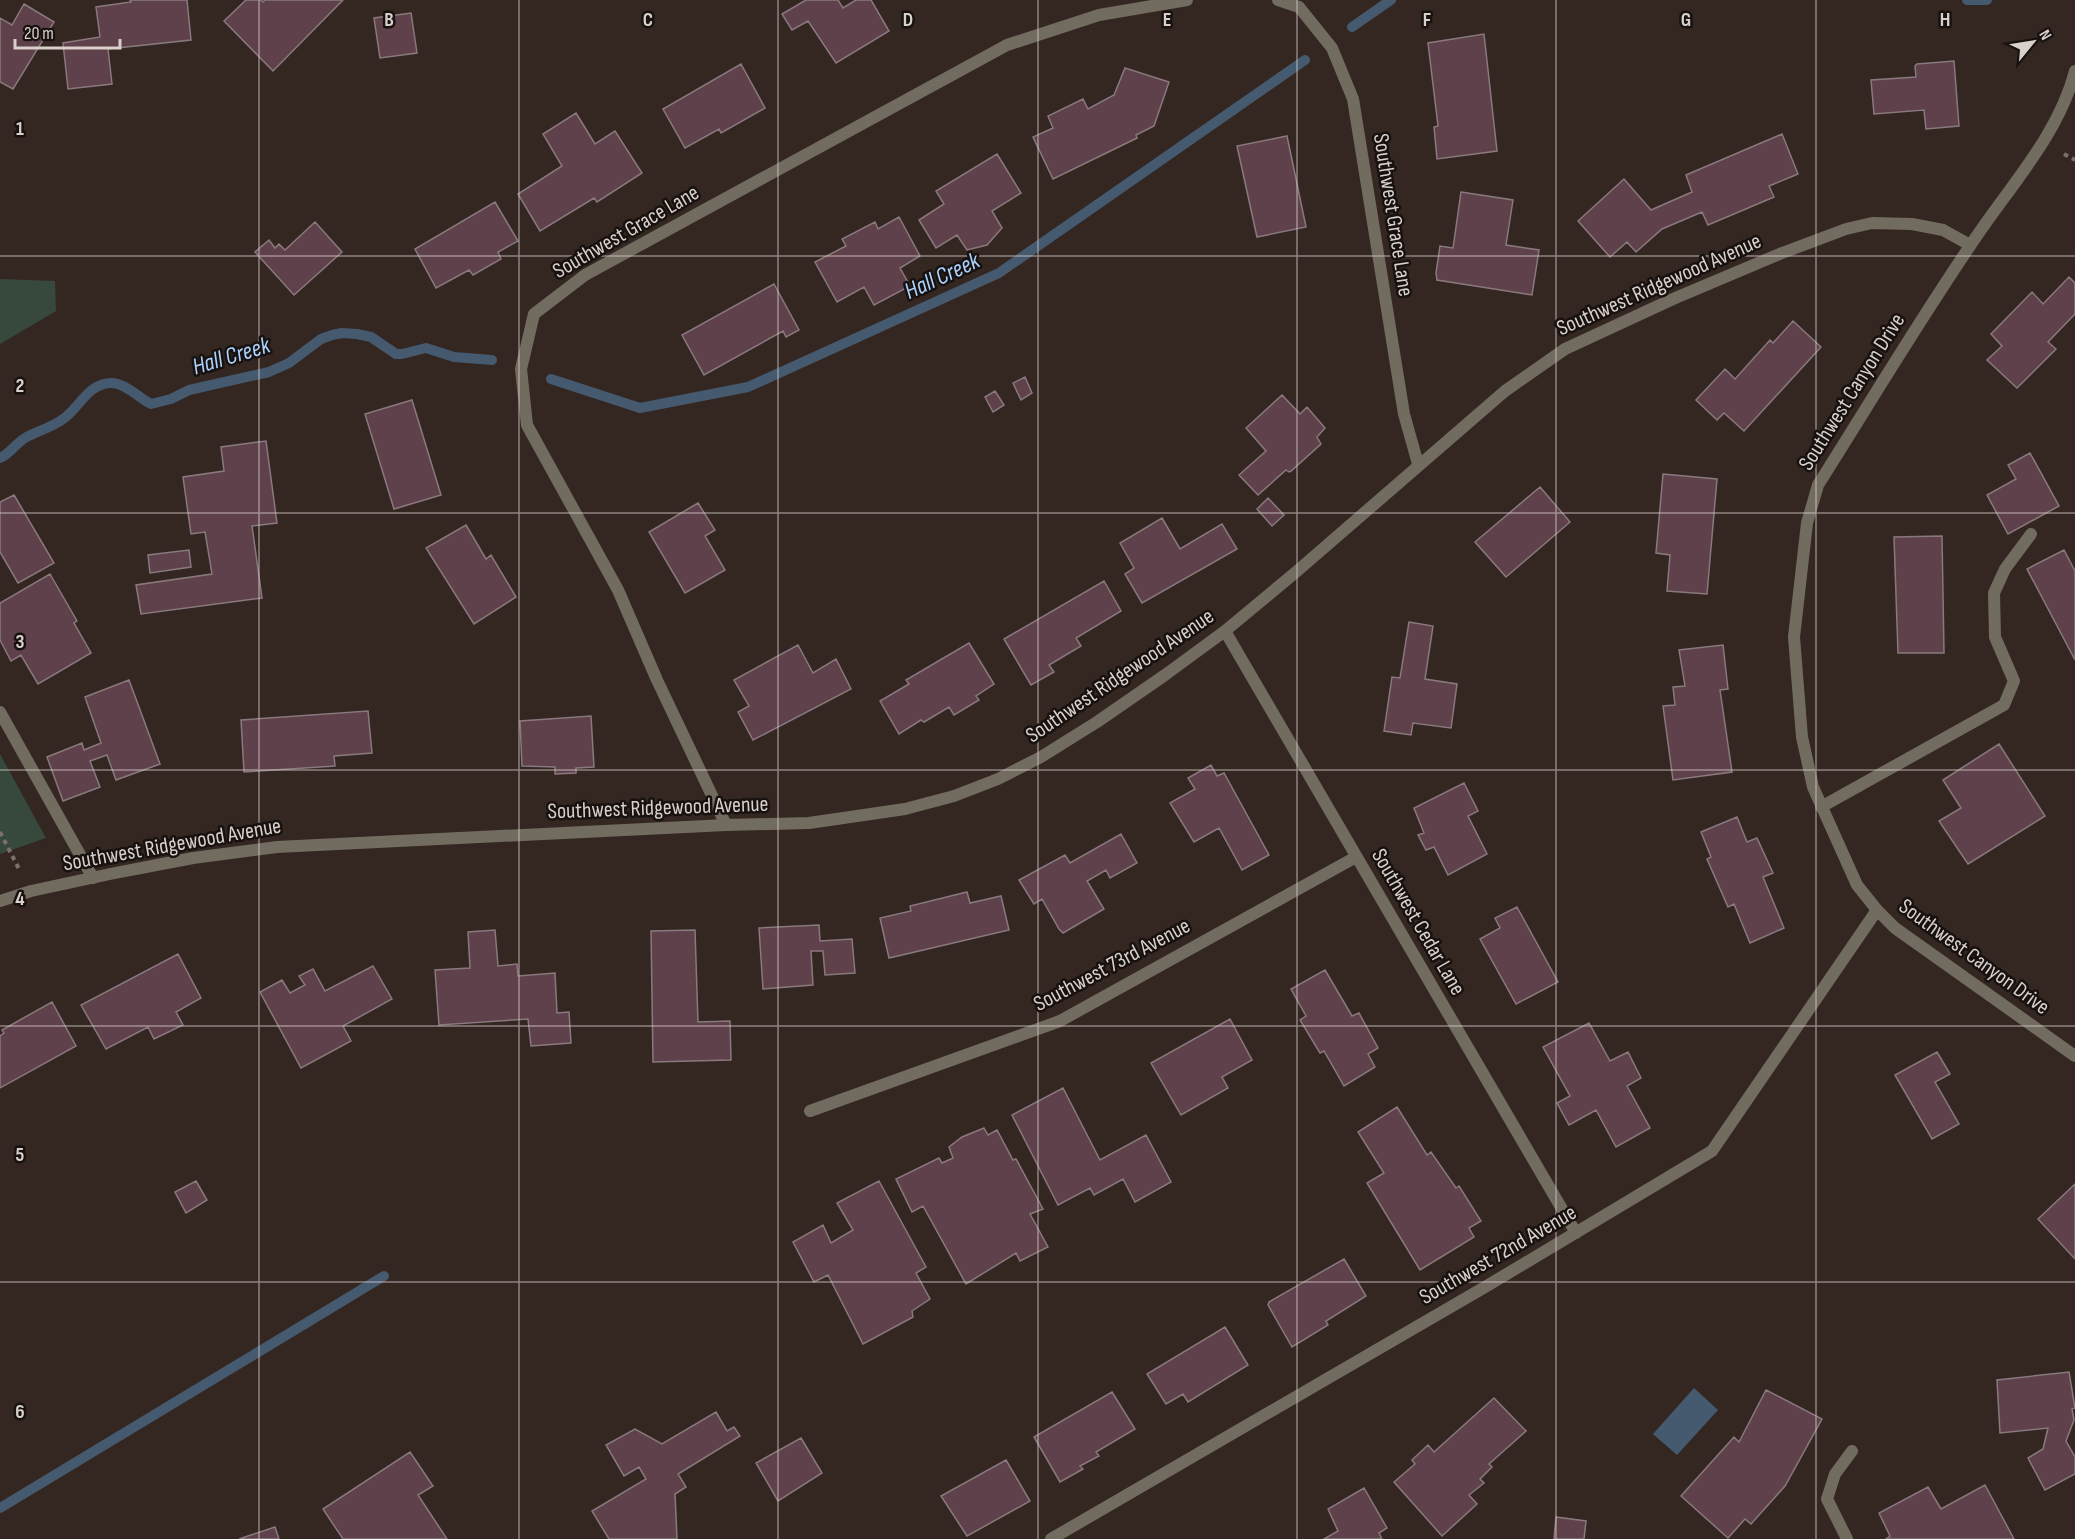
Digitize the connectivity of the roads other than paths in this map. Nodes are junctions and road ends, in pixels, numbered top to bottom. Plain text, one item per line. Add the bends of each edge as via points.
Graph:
1 (1187, 0) edge
2 (1278, 0) edge
3 (2075, 71) edge
4 (1970, 246) junction
5 (1418, 465) junction
6 (2031, 534) dead end
7 (1225, 631) junction
8 (0, 712) edge
9 (1821, 807) junction
10 (726, 825) junction
11 (1356, 856) junction
12 (93, 878) junction
13 (0, 901) edge
14 (1877, 910) junction
15 (2075, 1056) edge
16 (810, 1111) dead end
17 (1576, 1233) junction
18 (1852, 1451) dead end
19 (1051, 1539) edge
20 (1847, 1539) edge

1 - 10 street, Southwest Grace Lane via 1099,15 1007,45 585,275 534,314 521,369 527,425 618,590
2 - 5 street, Southwest Grace Lane via 1299,7 1332,48 1353,99 1404,414
3 - 4 street, Southwest Canyon Drive via 2056,123
4 - 5 street, Southwest Ridgewood Avenue via 1943,230 1872,223 1782,253 1564,349 1505,391
4 - 9 street, Southwest Canyon Drive via 1818,485 1807,523 1794,637 1802,737
5 - 7 street, Southwest Ridgewood Avenue
6 - 9 street via 1994,592 1995,637 2014,681 2004,705
7 - 10 street, Southwest Ridgewood Avenue via 1097,722 998,779 954,796 895,811 809,823
7 - 11 street, Southwest Cedar Lane
8 - 12 street
9 - 14 street, Southwest Canyon Drive via 1857,885
10 - 12 street, Southwest Ridgewood Avenue via 277,847 193,858
11 - 16 street, Southwest 73rd Avenue via 1060,1021
11 - 17 street, Southwest Cedar Lane
12 - 13 street, Southwest Ridgewood Avenue
14 - 15 street, Southwest Canyon Drive via 1895,928
14 - 17 street, Southwest 72nd Avenue via 1712,1151
17 - 19 street, Southwest 72nd Avenue
18 - 20 street via 1835,1474 1827,1499

